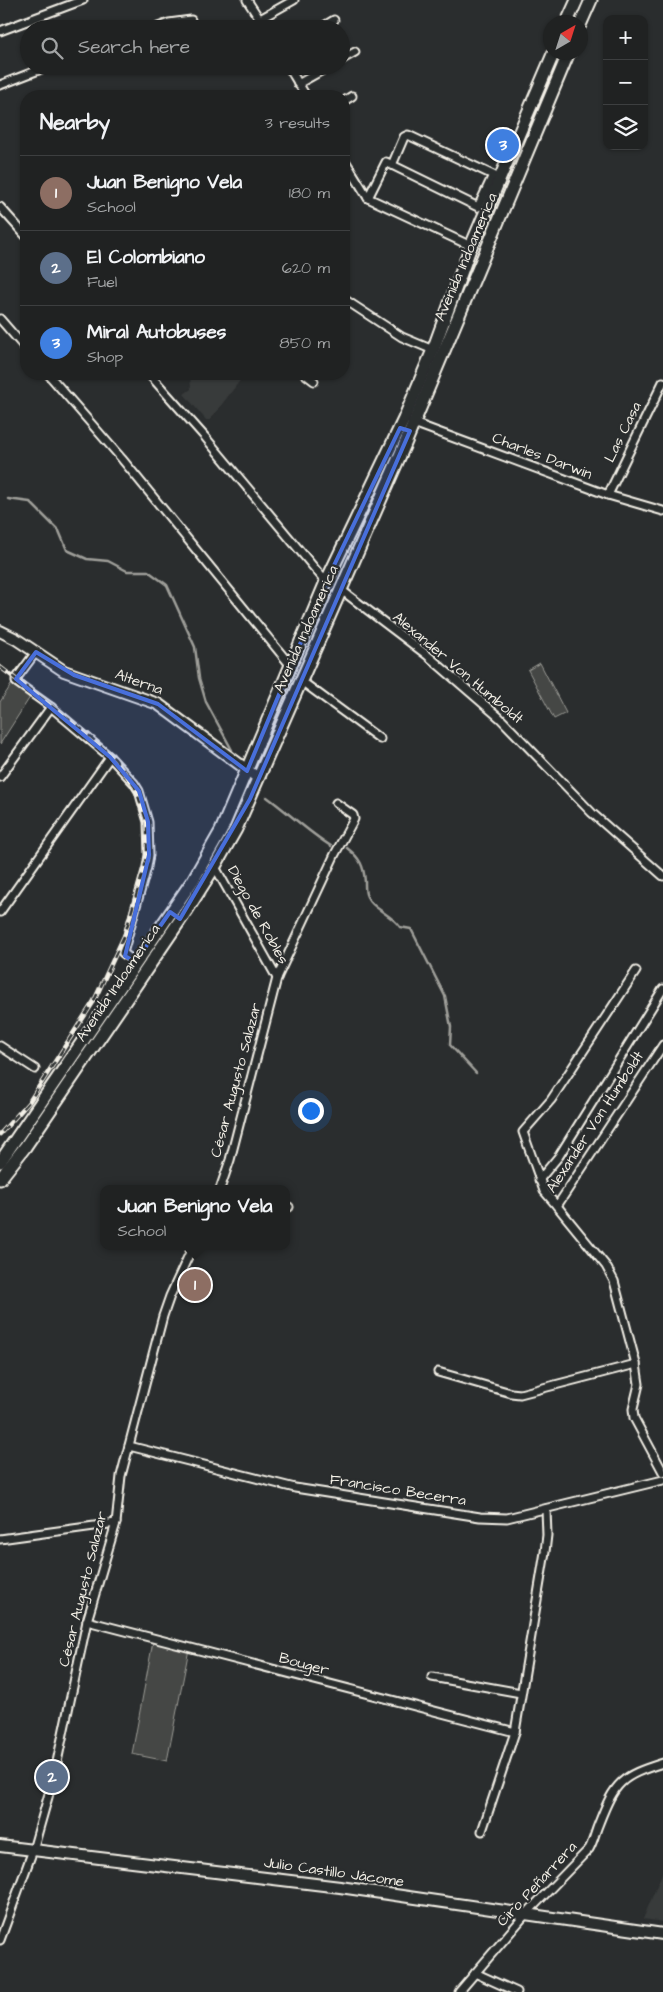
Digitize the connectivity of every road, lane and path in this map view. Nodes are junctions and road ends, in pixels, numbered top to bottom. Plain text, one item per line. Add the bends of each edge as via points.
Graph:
1 (83, 0) edge
2 (248, 0) edge
3 (294, 0) edge
4 (577, 0) edge
5 (592, 0) edge
6 (570, 15) edge
7 (585, 15) edge
8 (260, 19) joint
9 (29, 20) edge
10 (20, 24) edge
11 (0, 31) edge
12 (355, 52) dead end
13 (350, 55) edge
14 (551, 60) edge
15 (566, 60) edge
16 (26, 75) edge
17 (293, 75) edge
18 (314, 75) edge
19 (298, 84) junction
20 (0, 85) edge
21 (302, 90) edge
22 (392, 165) junction
23 (350, 169) edge
24 (368, 198) junction
25 (0, 207) edge
26 (20, 229) edge
27 (471, 246) junction
28 (350, 304) edge
29 (0, 319) edge
30 (20, 342) edge
31 (433, 350) junction
32 (53, 380) edge
33 (154, 380) edge
34 (663, 382) edge
35 (407, 425) junction
36 (608, 495) junction
37 (663, 511) edge
38 (326, 582) junction
39 (340, 588) junction
40 (0, 631) edge
41 (36, 652) junction
42 (291, 666) junction
43 (300, 680) junction
44 (51, 707) junction
45 (380, 739) dead end
46 (110, 757) junction
47 (247, 771) junction
48 (0, 777) edge
49 (258, 778) junction
50 (336, 803) dead end
51 (211, 862) junction
52 (663, 876) edge
53 (0, 912) edge
54 (170, 912) junction
55 (180, 919) junction
56 (135, 962) junction
57 (636, 971) dead end
58 (277, 978) junction
59 (663, 989) edge
60 (663, 1045) edge
61 (0, 1046) edge
62 (35, 1070) dead end
63 (0, 1162) edge
64 (0, 1179) edge
65 (539, 1180) junction
66 (224, 1185) edge
67 (557, 1206) junction
68 (191, 1250) edge
69 (636, 1364) junction
70 (438, 1372) dead end
71 (129, 1446) junction
72 (663, 1472) edge
73 (663, 1480) edge
74 (546, 1509) junction
75 (116, 1523) junction
76 (0, 1539) edge
77 (87, 1621) junction
78 (432, 1677) dead end
79 (521, 1693) junction
80 (515, 1732) junction
81 (663, 1763) edge
82 (482, 1831) dead end
83 (0, 1846) edge
84 (32, 1850) junction
85 (525, 1915) junction
86 (663, 1934) edge
87 (0, 1940) edge
88 (475, 1973) junction
89 (459, 1992) edge
90 (516, 1992) edge

1 - 9 street
2 - 8 street
3 - 8 street
4 - 6 main road
5 - 7 main road
10 - 11 street
12 - 13 street
14 - 27 main road, Avenida Indoamerica
15 - 35 main road, Avenida Indoamerica
16 - 20 street
17 - 19 street
18 - 19 street
19 - 21 street
22 - 22 street via 478,207 493,175 408,136 404,137
22 - 24 street via 386,162
23 - 24 street
24 - 27 street
25 - 26 street
27 - 31 main road, Avenida Indoamerica
28 - 31 street via 402,337
29 - 30 street
31 - 35 main road, Avenida Indoamerica
32 - 42 street
33 - 38 street
34 - 36 street, Las Casa
35 - 36 street, Charles Darwin
35 - 38 main road, Avenida Indoamerica
35 - 39 main road, Avenida Indoamerica
36 - 37 street, Charles Darwin
38 - 42 main road, Avenida Indoamerica
39 - 43 main road, Avenida Indoamerica
39 - 52 street, Alexander Von Humboldt via 427,655 500,718 592,813
40 - 41 main road, Alterna
41 - 44 street via 16,680
41 - 47 main road, Alterna via 64,671 158,704
42 - 47 main road, Avenida Indoamerica
43 - 45 street
43 - 49 main road, Avenida Indoamerica
44 - 46 street
44 - 48 street
46 - 53 street
46 - 56 street via 134,783 150,836 147,867 124,953
47 - 49 main road, Alterna
47 - 51 main road, Avenida Indoamerica
49 - 51 main road, Avenida Indoamerica via 250,798
50 - 58 street, César Augusto Salazar via 354,819
51 - 54 main road, Avenida Indoamerica
51 - 55 main road, Avenida Indoamerica
51 - 58 street, Diego de Robles
54 - 55 main road
54 - 56 main road, Avenida Indoamerica
55 - 64 main road, Avenida Indoamerica
56 - 63 main road, Avenida Indoamerica
57 - 65 street, Alexander Von Humboldt via 551,1100 523,1132
58 - 66 street, César Augusto Salazar
59 - 65 street via 559,1156
60 - 67 street, Alexander Von Humboldt
61 - 62 street
65 - 67 street, Alexander Von Humboldt
67 - 69 street via 611,1273
68 - 71 street, César Augusto Salazar via 163,1316
69 - 70 street via 520,1394
69 - 72 street via 639,1384 634,1418
71 - 74 street, Francisco Becerra via 295,1488 480,1517 507,1518
71 - 75 street, César Augusto Salazar via 121,1476
73 - 74 street, Francisco Becerra
74 - 79 street via 545,1552
75 - 76 street
75 - 77 street, César Augusto Salazar
77 - 80 street, Bouger
77 - 84 street, César Augusto Salazar via 54,1776
78 - 79 street
79 - 80 street
80 - 82 street
81 - 85 street, Ciro Peñarrera via 636,1771 618,1786 608,1801 589,1848
83 - 84 main road, Julio Castillo Jácome
84 - 85 main road, Julio Castillo Jácome via 340,1887
84 - 87 street, César Augusto Salazar
85 - 86 main road, Julio Castillo Jácome
85 - 88 street, Ciro Peñarrera
88 - 89 street, Ciro Peñarrera
88 - 90 street

